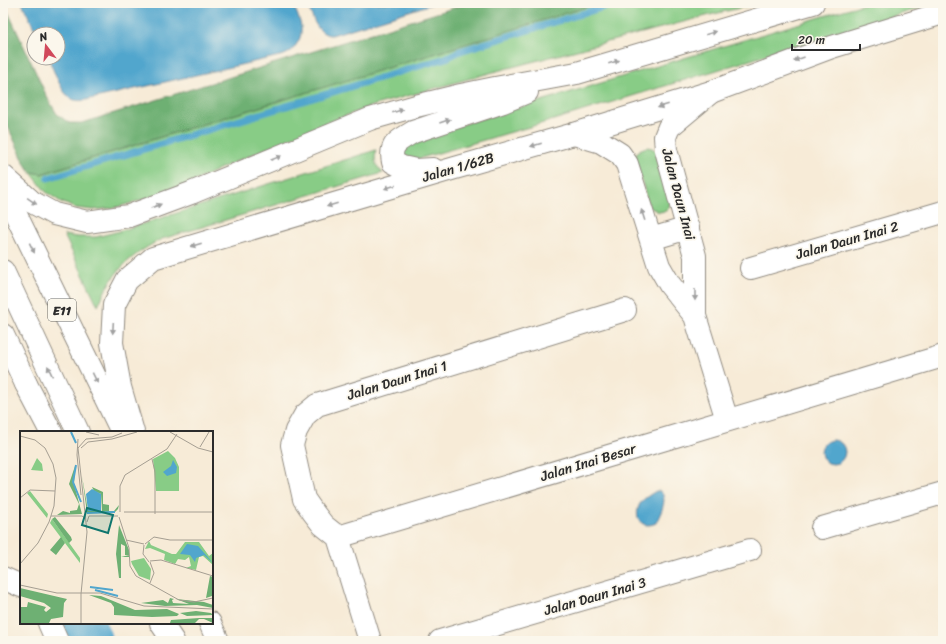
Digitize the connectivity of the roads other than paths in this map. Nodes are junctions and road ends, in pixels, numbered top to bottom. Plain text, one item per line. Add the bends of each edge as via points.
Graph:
1 (813, 3) edge
2 (943, 13) edge
3 (576, 73) junction
4 (711, 92) junction
5 (574, 134) junction
6 (455, 168) junction
7 (3, 176) edge
8 (3, 188) edge
9 (943, 212) edge
10 (688, 228) junction
11 (651, 239) junction
12 (751, 268) dead end
13 (3, 271) edge
14 (625, 310) dead end
15 (695, 316) junction
16 (3, 336) edge
17 (943, 356) edge
18 (3, 363) edge
19 (26, 384) junction
20 (727, 420) junction
21 (50, 431) edge
22 (78, 431) edge
23 (122, 431) edge
24 (134, 431) edge
25 (943, 493) edge
26 (822, 528) dead end
27 (338, 537) junction
28 (750, 550) dead end
29 (3, 578) edge
30 (20, 586) edge
31 (49, 624) edge
32 (162, 624) edge
33 (167, 624) edge
34 (210, 624) edge
35 (57, 641) edge
36 (174, 641) edge
37 (218, 641) edge
38 (370, 641) edge
39 (440, 641) edge

3 -> 1 main road
2 -> 4 main road, Jalan 1/62B via 832,47
6 -> 3 main road via 416,170 402,167 393,162 391,153 394,145 413,132 503,102
7 -> 3 main road via 32,202 54,214 87,222 129,216 192,193 370,119 461,95
4 -> 5 main road, Jalan 1/62B
4 - 10 main road, Jalan Daun Inai via 669,127 665,137 666,150
5 -> 6 main road, Jalan 1/62B
11 -> 5 main road, Jalan Daun Inai via 627,164 620,154 601,142
6 -> 24 main road, Jalan 1/62B via 153,258 127,280 114,305 112,343 120,387
8 -> 23 main road, E11
9 - 12 main road, Jalan Daun Inai 2
10 - 11 main road
10 -> 15 main road, Jalan Daun Inai via 695,256
11 - 15 main road, Jalan Daun Inai via 662,272
22 -> 13 main road, E11
14 - 27 main road, Jalan Daun Inai 1 via 317,405 305,414 292,445 304,499 323,525
15 - 20 main road, Jalan Daun Inai
16 - 19 main road
17 - 20 main road, Jalan Inai Besar
18 - 19 main road
19 - 21 main road
20 - 27 main road, Jalan Inai Besar
25 - 26 main road
27 - 38 main road
28 - 39 main road, Jalan Daun Inai 3
29 - 30 main road
31 - 35 main road
32 - 36 main road
33 - 36 main road
34 - 37 main road

